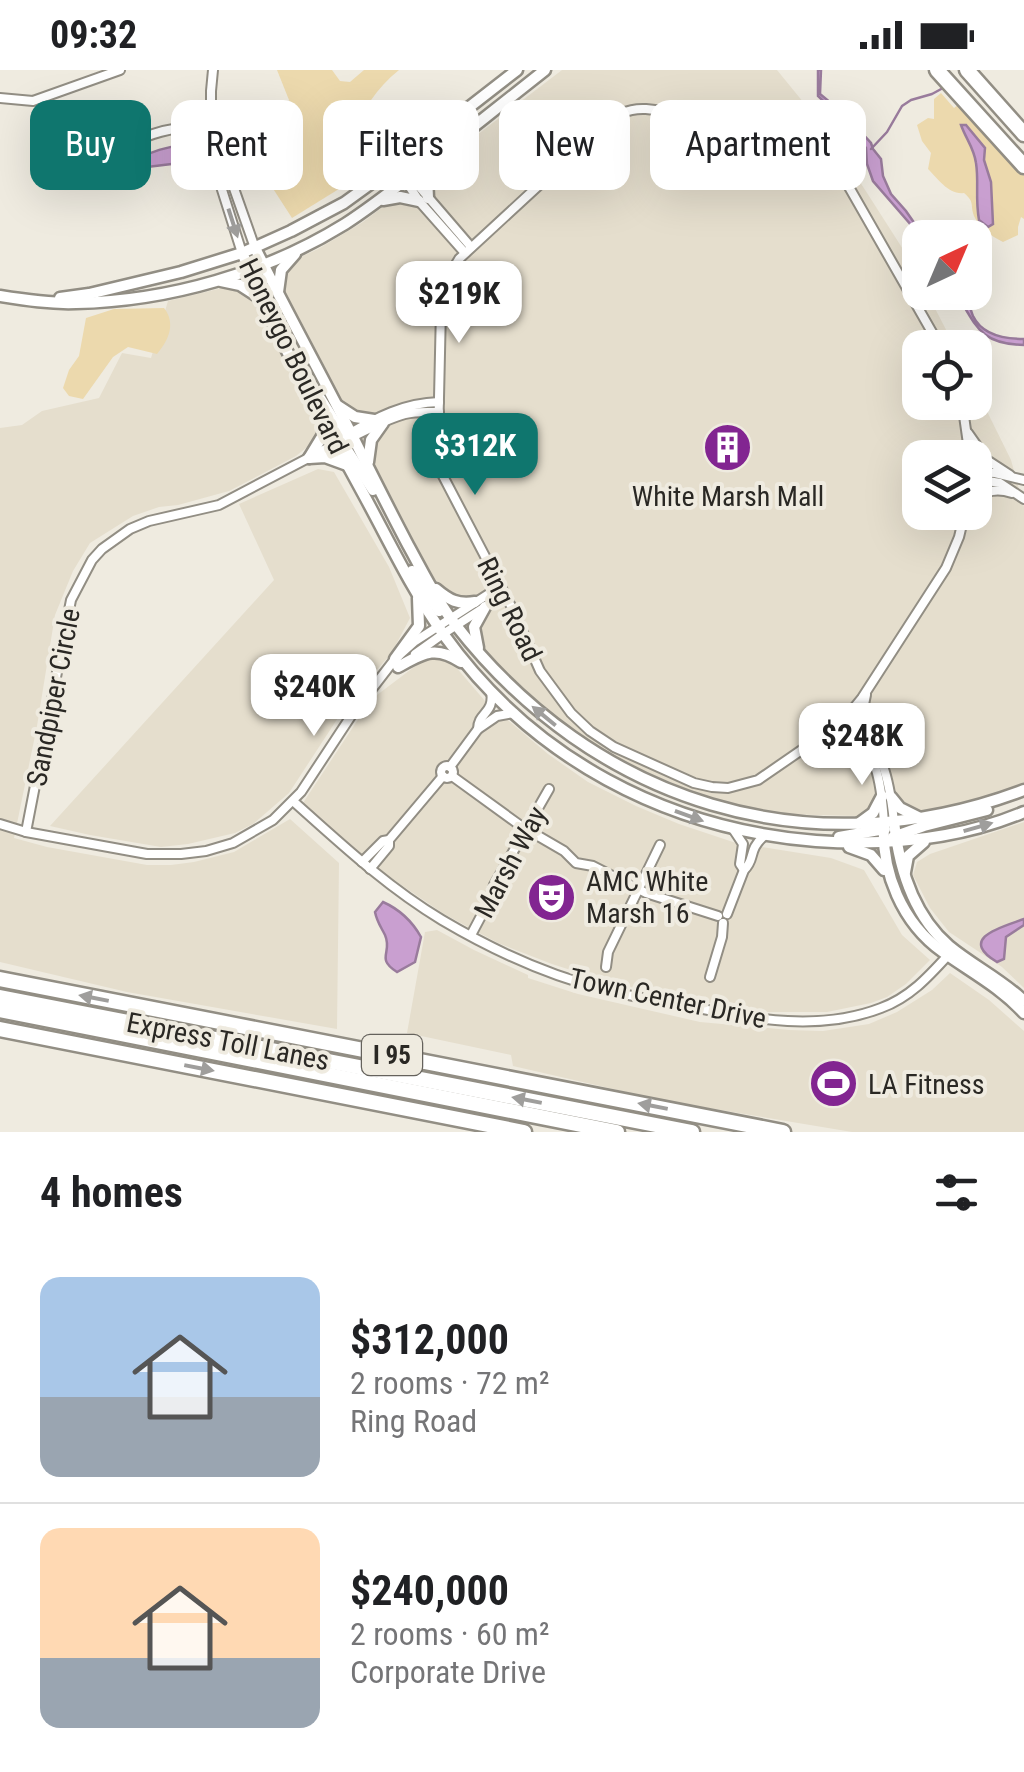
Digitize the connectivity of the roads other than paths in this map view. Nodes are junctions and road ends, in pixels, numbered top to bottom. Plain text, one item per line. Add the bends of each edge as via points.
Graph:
1 (120, 70) edge
2 (213, 70) edge
3 (517, 70) edge
4 (545, 70) edge
5 (937, 70) edge
6 (967, 70) edge
7 (0, 98) edge
8 (212, 100) edge
9 (479, 100) edge
10 (479, 122) edge
11 (1024, 134) edge
12 (1024, 166) edge
13 (221, 190) edge
14 (234, 190) edge
15 (363, 190) edge
16 (392, 190) edge
17 (411, 190) edge
18 (425, 190) edge
19 (424, 199) junction
20 (377, 202) junction
21 (491, 228) junction
22 (456, 230) junction
23 (305, 246) junction
24 (255, 248) junction
25 (468, 250) junction
26 (242, 253) junction
27 (264, 265) junction
28 (249, 269) junction
29 (215, 280) junction
30 (278, 293) junction
31 (0, 296) edge
32 (19, 298) junction
33 (261, 300) junction
34 (932, 330) edge
35 (294, 362) junction
36 (439, 402) junction
37 (337, 405) junction
38 (438, 412) junction
39 (322, 417) junction
40 (965, 420) edge
41 (378, 422) junction
42 (968, 433) junction
43 (350, 435) junction
44 (969, 440) edge
45 (336, 444) junction
46 (309, 458) junction
47 (347, 466) junction
48 (368, 468) junction
49 (992, 475) edge
50 (1010, 475) junction
51 (992, 480) edge
52 (1024, 480) edge
53 (992, 491) edge
54 (1023, 498) edge
55 (960, 530) edge
56 (408, 546) junction
57 (395, 552) junction
58 (430, 584) junction
59 (503, 590) junction
60 (417, 592) junction
61 (480, 605) junction
62 (447, 626) junction
63 (480, 653) junction
64 (397, 663) junction
65 (470, 667) junction
66 (510, 686) junction
67 (490, 691) junction
68 (866, 693) junction
69 (514, 713) junction
70 (847, 716) junction
71 (478, 728) junction
72 (868, 735) junction
73 (821, 736) junction
74 (868, 746) junction
75 (618, 766) junction
76 (448, 773) junction
77 (600, 776) junction
78 (549, 789) dead end
79 (1023, 791) edge
80 (887, 796) junction
81 (293, 800) junction
82 (1024, 812) edge
83 (921, 818) junction
84 (0, 824) edge
85 (858, 824) junction
86 (733, 829) junction
87 (526, 830) junction
88 (26, 832) junction
89 (889, 833) junction
90 (764, 836) junction
91 (931, 838) junction
92 (389, 840) junction
93 (823, 842) junction
94 (660, 846) dead end
95 (362, 862) junction
96 (370, 869) junction
97 (744, 870) junction
98 (905, 878) junction
99 (892, 883) junction
100 (638, 890) junction
101 (723, 918) junction
102 (471, 935) junction
103 (950, 952) junction
104 (606, 968) dead end
105 (710, 977) dead end
106 (0, 979) edge
107 (0, 996) edge
108 (1024, 1001) edge
109 (0, 1010) edge
110 (1024, 1013) edge
111 (0, 1029) edge
112 (524, 1132) edge
113 (616, 1132) edge
114 (692, 1132) edge
115 (783, 1132) edge

1 - 7 street via 33,100
2 - 8 street, Honeygo Boulevard
3 - 9 main road
4 - 10 main road
5 - 12 highway
6 - 11 highway
13 -> 26 street, Honeygo Boulevard
14 - 24 street, Honeygo Boulevard
15 - 24 main road
16 - 20 main road
17 - 19 street
18 - 19 main road
19 - 20 main road
19 - 22 street
19 - 25 street
20 - 23 main road
21 - 22 street via 475,236
21 - 25 street, Ring Road
21 - 34 street, Ring Road via 628,110 806,128 829,152
22 - 25 street
23 - 27 main road
23 - 30 main road via 281,270
24 - 26 main road
24 - 27 main road, Honeygo Boulevard
25 - 36 street, Ring Road via 442,294
26 - 28 main road, Honeygo Boulevard
26 - 32 main road via 89,294
27 - 28 main road
27 - 30 main road, Honeygo Boulevard
28 - 29 main road
28 - 33 main road, Honeygo Boulevard
29 - 32 main road via 110,302
29 - 33 main road
30 - 37 main road, Honeygo Boulevard
31 - 32 main road
33 - 35 main road, Honeygo Boulevard
35 - 39 main road, Honeygo Boulevard
35 - 43 main road
36 - 38 street, Ring Road
36 - 41 street via 408,404
37 - 41 main road
37 - 43 main road, Honeygo Boulevard
38 - 41 street
38 - 59 street, Ring Road via 442,474
39 - 45 main road, Honeygo Boulevard
39 - 46 main road via 323,435
40 - 42 street
41 - 43 street
41 - 48 main road
42 - 44 street
42 - 50 street
43 - 45 street, Sandpiper Circle
43 - 48 main road, Honeygo Boulevard
45 - 46 street, Sandpiper Circle
45 - 47 main road, Honeygo Boulevard
45 - 56 main road via 347,450
46 - 47 main road
46 - 88 street, Sandpiper Circle via 219,504 130,529 92,560 71,600
47 - 57 main road, Honeygo Boulevard
48 - 56 main road, Honeygo Boulevard
49 - 50 street
50 - 52 street
51 - 54 street
53 - 54 street
55 - 68 street, Ring Road via 946,568
56 - 58 main road, Honeygo Boulevard
57 - 60 main road, Honeygo Boulevard
57 - 62 main road
58 - 61 main road via 449,600
58 - 62 main road, Honeygo Boulevard
59 - 61 street
59 - 73 street, Ring Road via 540,671 571,713 606,742 660,769 704,786 738,787
60 - 62 main road, Honeygo Boulevard
60 - 64 main road via 419,626
61 - 62 street
61 - 63 main road via 474,640
62 - 63 main road, Honeygo Boulevard
62 - 64 street via 414,642
62 - 65 main road, Honeygo Boulevard
62 - 66 main road
63 - 66 main road, Honeygo Boulevard
64 - 65 main road via 443,652
64 - 81 street via 350,716
65 - 67 main road, Honeygo Boulevard
75 -> 66 main road, Honeygo Boulevard
67 - 69 main road, Honeygo Boulevard
67 - 71 street via 492,702
68 - 70 street, Ring Road
68 - 72 street
69 - 71 street
69 - 77 main road, Honeygo Boulevard
70 - 72 street
70 - 73 street, Ring Road
70 - 74 street
71 - 76 street
72 - 80 street via 882,759
73 - 74 street via 850,736
74 - 80 street
75 - 77 main road
75 - 85 main road, Honeygo Boulevard via 690,798 755,816
76 - 87 street
76 - 92 street
77 -> 86 main road, Honeygo Boulevard
78 - 87 street, Marsh Way
79 - 83 main road, Honeygo Boulevard
79 - 89 main road via 996,808
80 - 83 main road
80 - 85 main road
80 - 89 street
81 - 88 street via 232,843 181,854
81 - 95 street, Town Center Drive
91 -> 82 main road, Honeygo Boulevard
83 - 89 main road, Honeygo Boulevard
84 - 88 street
85 - 89 main road, Honeygo Boulevard
86 - 90 main road, Honeygo Boulevard
86 - 97 street via 743,844
87 - 100 street via 576,863
87 - 102 street, Marsh Way
89 - 91 main road, Honeygo Boulevard
89 - 93 main road, Honeygo Boulevard
89 - 98 main road
89 - 99 main road
90 - 93 main road, Honeygo Boulevard
90 - 97 street
91 - 98 main road via 908,856
92 - 95 street
92 - 96 street
93 - 99 main road via 871,856
94 - 100 street
95 - 96 street, Town Center Drive
96 - 102 street, Town Center Drive
97 - 101 street
98 - 103 main road
99 - 103 main road via 923,935
100 - 101 street
100 - 104 street
101 - 105 street
102 - 103 street, Town Center Drive via 601,988 784,1022 876,1010 916,989
103 - 108 main road
103 - 110 main road
115 -> 106 highway, I 95
114 -> 107 highway, Express Toll Lanes
109 - 113 highway, Express Toll Lanes
111 -> 112 highway, I 95

